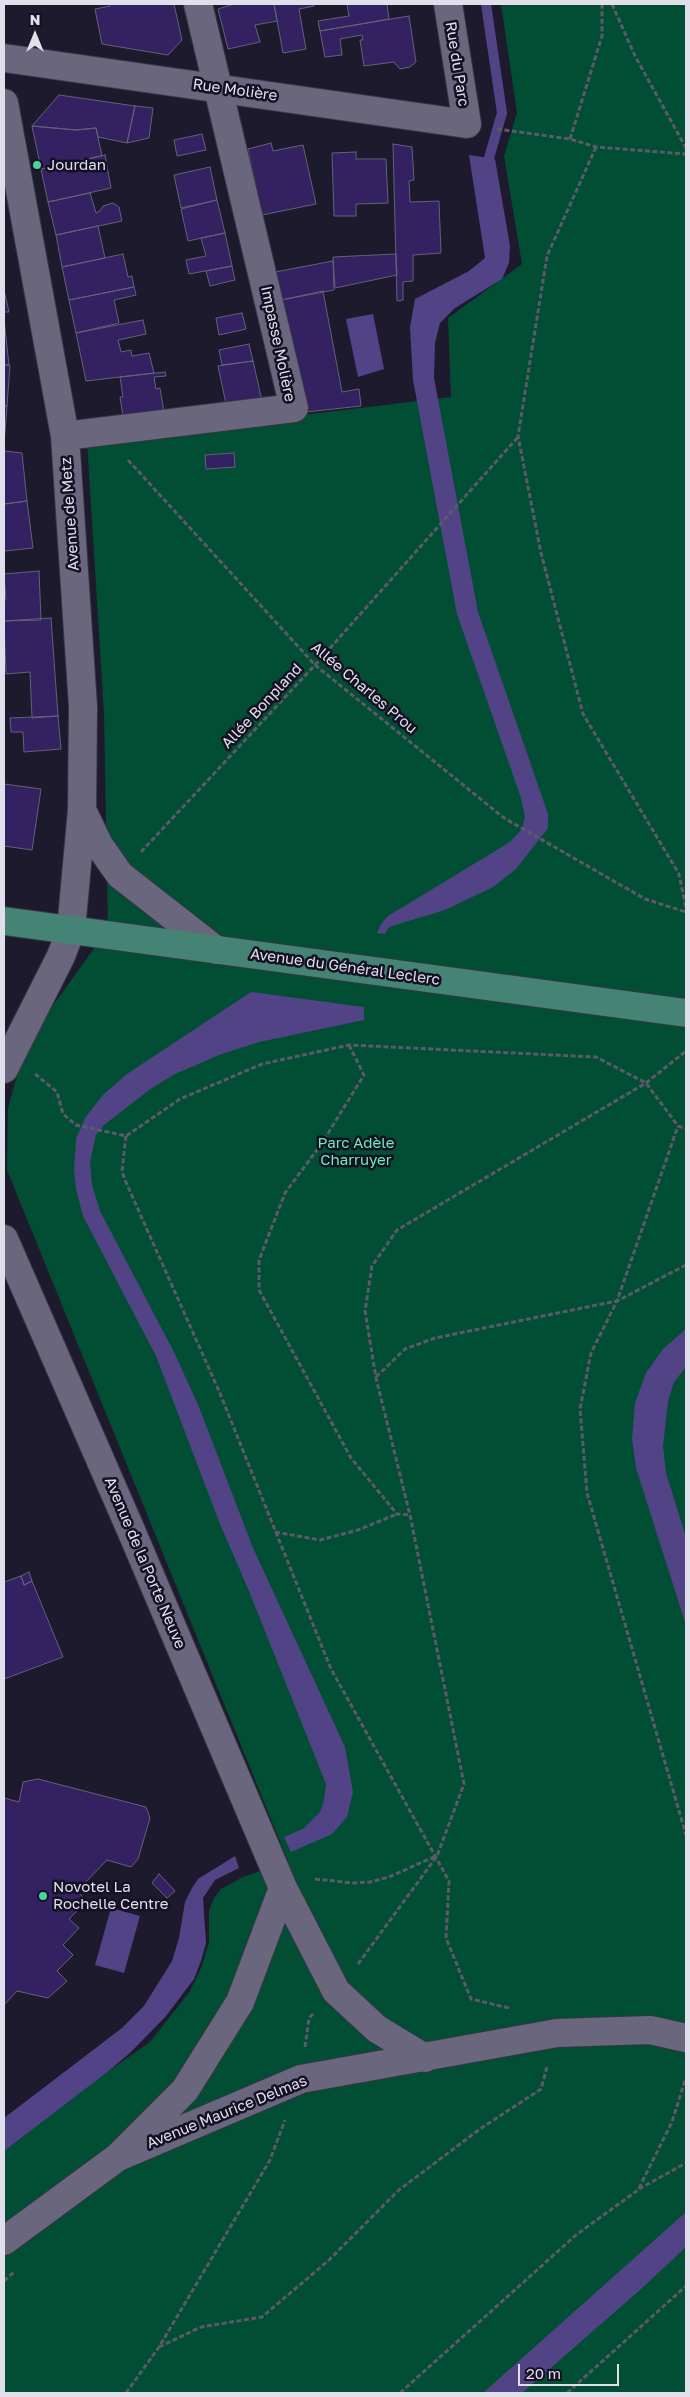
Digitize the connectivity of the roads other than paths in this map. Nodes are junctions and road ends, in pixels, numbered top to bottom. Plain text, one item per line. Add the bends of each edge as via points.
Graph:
1 (198, 4) edge
2 (448, 4) edge
3 (4, 58) edge
4 (218, 87) junction
5 (4, 103) edge
6 (467, 124) joint
7 (65, 436) junction
8 (82, 810) junction
9 (4, 921) edge
10 (71, 930) junction
11 (216, 950) junction
12 (686, 1014) edge
13 (4, 1069) edge
14 (4, 1239) edge
15 (283, 1888) junction
16 (686, 2038) edge
17 (425, 2058) junction
18 (118, 2157) junction
19 (4, 2241) edge

1 - 4 street
2 - 6 street, Rue du Parc
3 - 4 street, Rue Molière
4 - 6 street, Rue Molière
4 - 7 street, Impasse Molière via 294,408
5 - 7 street, Avenue de Metz
7 - 8 street, Avenue de Metz via 84,707
8 - 10 street, Avenue de Metz
8 - 11 street via 99,846 120,875
9 - 10 main road, Avenue du Général Leclerc
10 - 11 main road, Avenue du Général Leclerc
10 - 13 street via 55,969
11 - 12 main road, Avenue du Général Leclerc
14 - 15 street, Avenue de la Porte Neuve
15 - 17 street, Avenue de la Porte Neuve via 336,1991 377,2029
15 - 18 street, Avenue Maurice Delmas via 240,2002 185,2090
16 - 17 street, Avenue Maurice Delmas via 650,2030 557,2033
17 - 18 street, Avenue Maurice Delmas via 301,2079
18 - 19 street, Avenue Maurice Delmas

